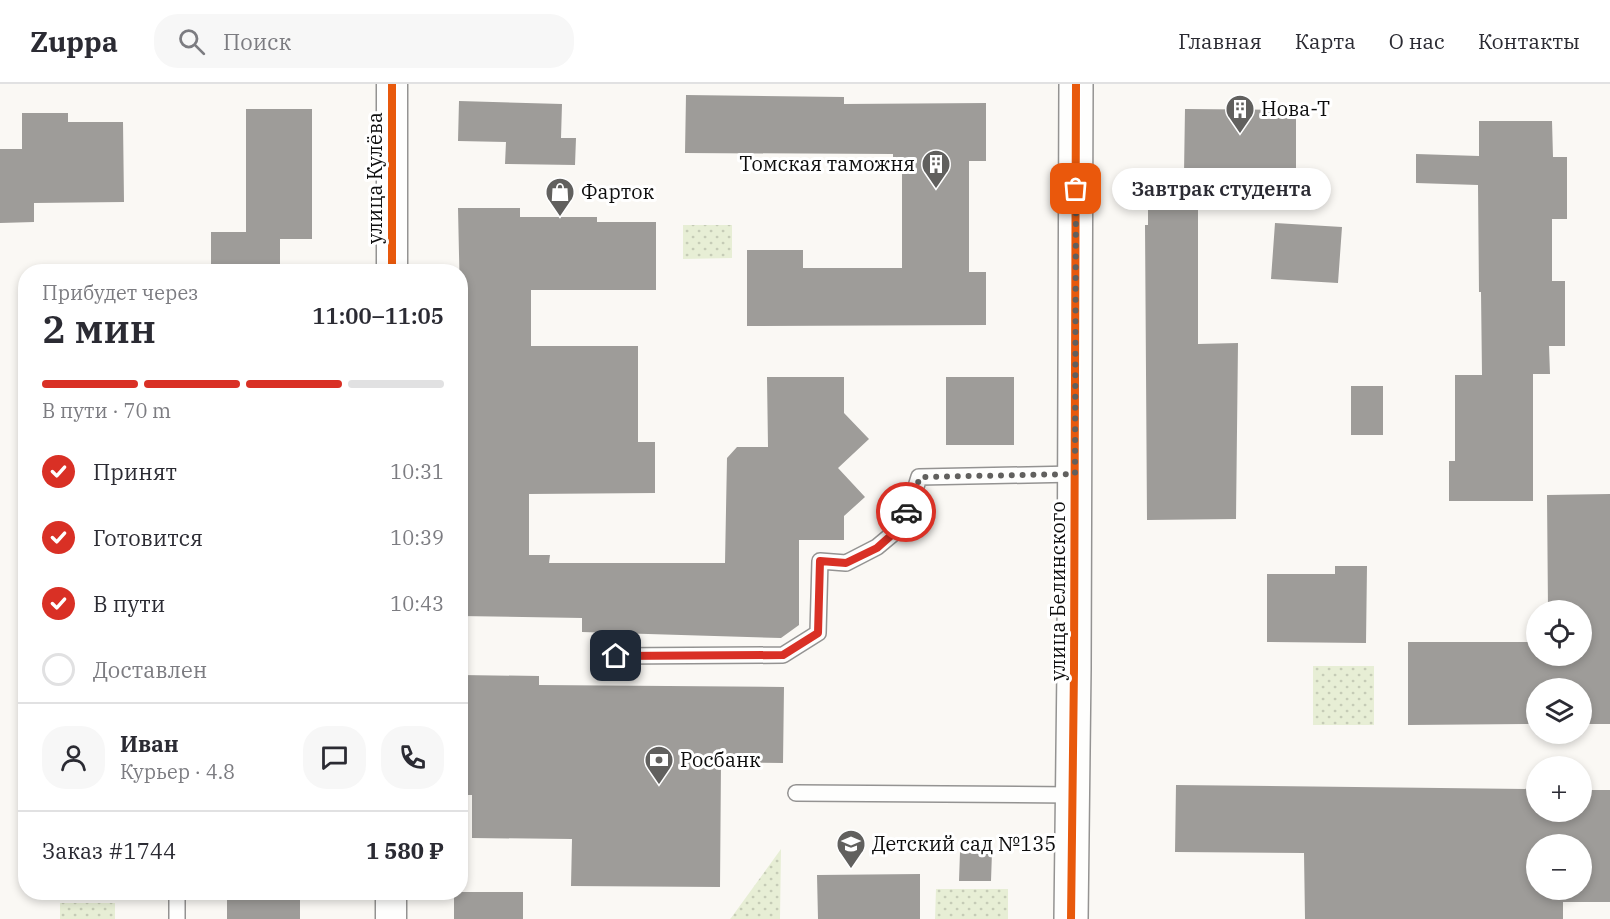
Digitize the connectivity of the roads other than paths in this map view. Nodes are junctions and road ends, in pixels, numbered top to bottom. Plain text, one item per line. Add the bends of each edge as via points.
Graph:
1 (392, 84) edge
2 (1076, 84) edge
3 (392, 264) edge
4 (1075, 474) junction
5 (616, 656) dead end
6 (796, 793) dead end
7 (1073, 795) junction
8 (177, 900) edge
9 (391, 900) edge
10 (177, 919) edge
11 (391, 919) edge
12 (1071, 919) edge

1 - 3 street, улица Кулёва
2 - 4 street, улица Белинского
4 - 5 lane via 920,477 895,532 877,548 846,563 820,561 818,633 783,655
4 - 7 street, улица Белинского
6 - 7 lane
7 - 12 street, улица Белинского
8 - 10 lane
9 - 11 street

